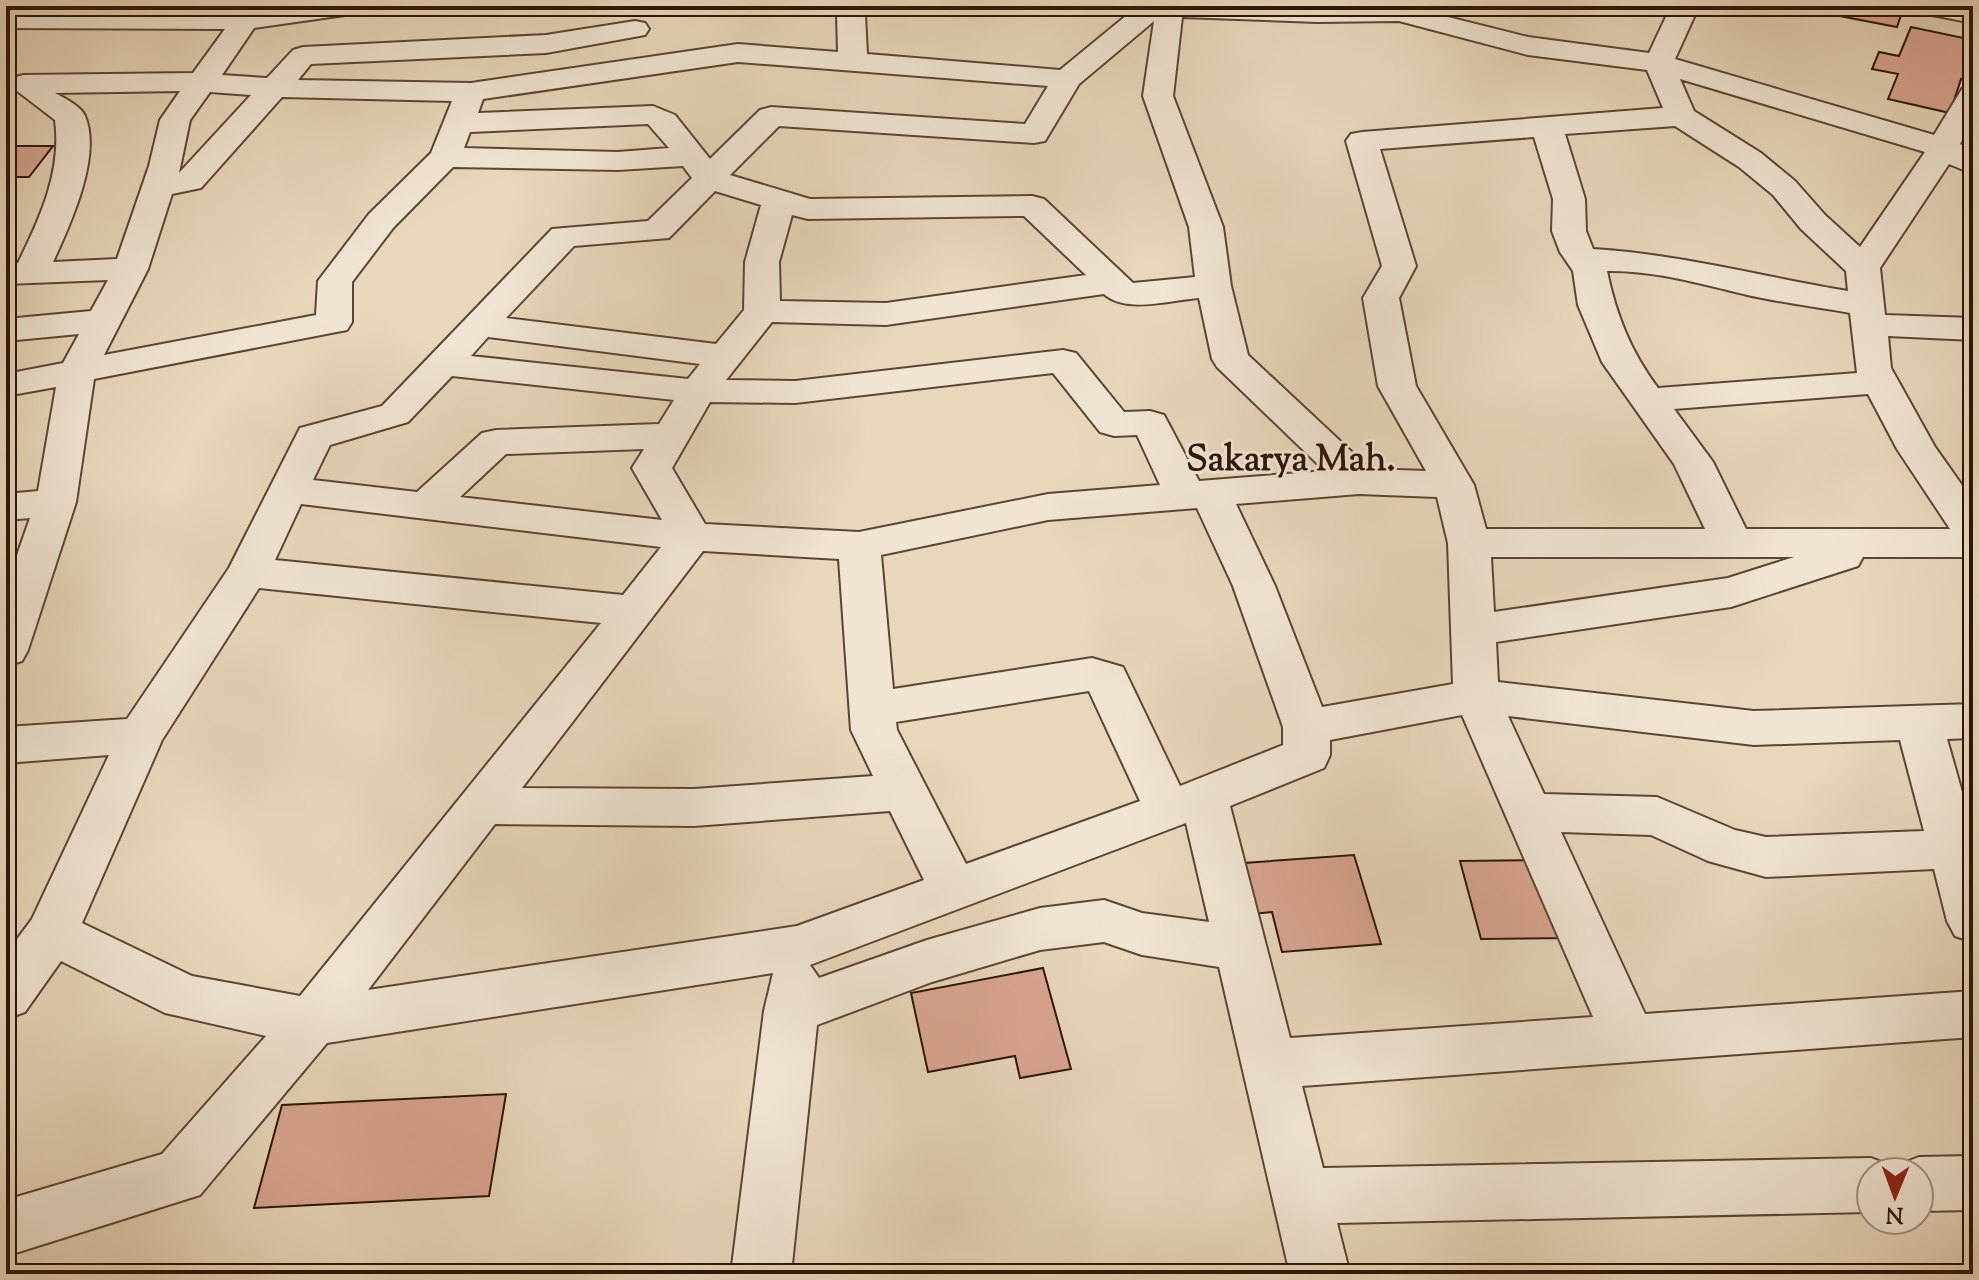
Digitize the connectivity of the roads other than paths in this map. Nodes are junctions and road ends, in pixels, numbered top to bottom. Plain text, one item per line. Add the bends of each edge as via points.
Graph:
1 (352, 6) edge
2 (846, 6) edge
3 (1685, 6) edge
4 (1927, 6) edge
5 (1165, 7) edge
6 (1344, 10) edge
7 (631, 12) edge
8 (1973, 15) edge
9 (6, 20) edge
10 (92, 20) junction
11 (245, 21) junction
12 (853, 62) junction
13 (1659, 63) junction
14 (652, 64) junction
15 (1067, 79) junction
16 (201, 82) junction
17 (274, 88) junction
18 (1973, 95) edge
19 (14, 97) edge
20 (465, 107) junction
21 (1681, 116) junction
22 (1547, 127) junction
23 (1942, 147) junction
24 (445, 157) junction
25 (1973, 164) edge
26 (700, 168) junction
27 (159, 186) junction
28 (779, 201) junction
29 (1582, 259) junction
30 (1863, 268) junction
31 (131, 269) junction
32 (18, 273) edge
33 (1113, 282) junction
34 (1214, 286) junction
35 (762, 311) junction
36 (1868, 315) junction
37 (103, 321) junction
38 (480, 325) junction
39 (1973, 329) edge
40 (6, 330) edge
41 (724, 356) junction
42 (443, 364) junction
43 (77, 372) junction
44 (1880, 382) junction
45 (6, 385) edge
46 (698, 391) junction
47 (1647, 400) junction
48 (671, 436) junction
49 (1359, 481) junction
50 (1454, 485) junction
51 (289, 490) junction
52 (1199, 495) junction
53 (56, 502) junction
54 (426, 506) junction
55 (6, 507) edge
56 (1973, 532) edge
57 (692, 537) junction
58 (1469, 543) junction
59 (1973, 543) edge
60 (1733, 544) junction
61 (1875, 544) junction
62 (859, 546) junction
63 (248, 572) junction
64 (634, 611) junction
65 (1473, 630) junction
66 (6, 650) edge
67 (1476, 696) junction
68 (872, 709) junction
69 (1973, 721) edge
70 (1919, 723) junction
71 (1306, 727) junction
72 (141, 735) junction
73 (6, 745) edge
74 (905, 791) junction
75 (1186, 804) junction
76 (482, 805) junction
77 (1528, 812) junction
78 (1954, 849) junction
79 (954, 890) junction
80 (1973, 921) edge
81 (52, 932) junction
82 (799, 947) junction
83 (1240, 948) junction
84 (6, 996) edge
85 (791, 1011) junction
86 (1973, 1014) edge
87 (312, 1022) junction
88 (1629, 1038) junction
89 (1269, 1064) junction
90 (1973, 1183) edge
91 (1935, 1184) edge
92 (1855, 1185) edge
93 (1301, 1196) junction
94 (6, 1228) edge
95 (1315, 1273) edge
96 (761, 1274) edge

1 - 11 street
2 - 12 street
3 - 13 street
4 - 8 street
5 - 6 street
5 - 15 street
5 - 34 street via 1158,96 1206,227
6 - 13 street via 1399,13 1528,46
7 - 14 street
7 - 17 street via 546,44 303,56
9 - 10 street
10 - 11 street
10 - 19 street via 50,48
11 - 16 street
12 - 14 street via 738,53
12 - 15 street
13 - 21 street
13 - 23 street
14 - 20 street
15 - 26 street via 1034,134 771,116
16 - 17 street
16 - 19 street
16 - 27 street via 175,120
17 - 20 street
17 - 27 street via 190,181
18 - 23 street
19 - 32 street via 70,116 73,131 61,210
20 - 24 street
20 - 26 street via 653,115 664,121
21 - 22 street
21 - 30 street via 1784,188
22 - 29 street via 1569,199 1569,231
22 - 50 street via 1362,141 1399,266 1381,298 1397,386
23 - 25 street
23 - 30 street
24 - 26 street
24 - 43 street via 381,221 335,281 334,322
26 - 28 street
26 - 38 street via 657,231 564,236
27 - 31 street
28 - 33 street via 808,209 1032,206
28 - 35 street via 762,262
29 - 36 street via 1700,272
29 - 47 street via 1620,362
30 - 36 street
31 - 32 street
31 - 37 street
33 - 34 street via 1125,294
33 - 35 street via 886,314
34 - 49 street via 1230,359
35 - 41 street
36 - 39 street
36 - 44 street via 1873,368
37 - 40 street
37 - 43 street
38 - 41 street
38 - 42 street
41 - 46 street
42 - 46 street
42 - 51 street via 395,414 314,437
43 - 45 street
43 - 53 street
44 - 47 street
44 - 56 street
46 - 48 street
46 - 52 street via 795,392 1063,361 1114,424 1150,423
47 - 60 street via 1693,462
48 - 54 street via 496,442
48 - 57 street via 652,468
49 - 50 street
49 - 52 street
50 - 58 street
51 - 54 street
51 - 63 street
52 - 62 street via 1048,507
52 - 71 street via 1254,586
53 - 55 street
53 - 66 street
54 - 57 street
57 - 62 street
57 - 64 street
58 - 60 street
58 - 65 street
59 - 61 street
60 - 61 street
61 - 65 street via 1731,592
62 - 68 street
63 - 64 street
63 - 72 street
64 - 76 street
65 - 67 street
67 - 70 street via 1754,728
67 - 71 street
67 - 77 street
68 - 74 street via 874,730
68 - 75 street via 1092,674 1107,679 1125,722
69 - 70 street
70 - 78 street
71 - 75 street via 1307,755
72 - 73 street
72 - 81 street
74 - 76 street via 677,810
74 - 79 street
75 - 79 street
75 - 83 street
76 - 87 street
77 - 78 street via 1657,816 1725,847 1766,857
77 - 88 street
78 - 80 street
79 - 82 street
81 - 84 street
81 - 87 street via 184,997
82 - 85 street
82 - 87 street
83 - 85 street via 1142,934 1104,921 1040,929 927,962
83 - 89 street
85 - 96 street
86 - 88 street
87 - 94 street via 180,1176
88 - 89 street
89 - 93 street
90 - 91 street
92 - 93 street
93 - 95 street

